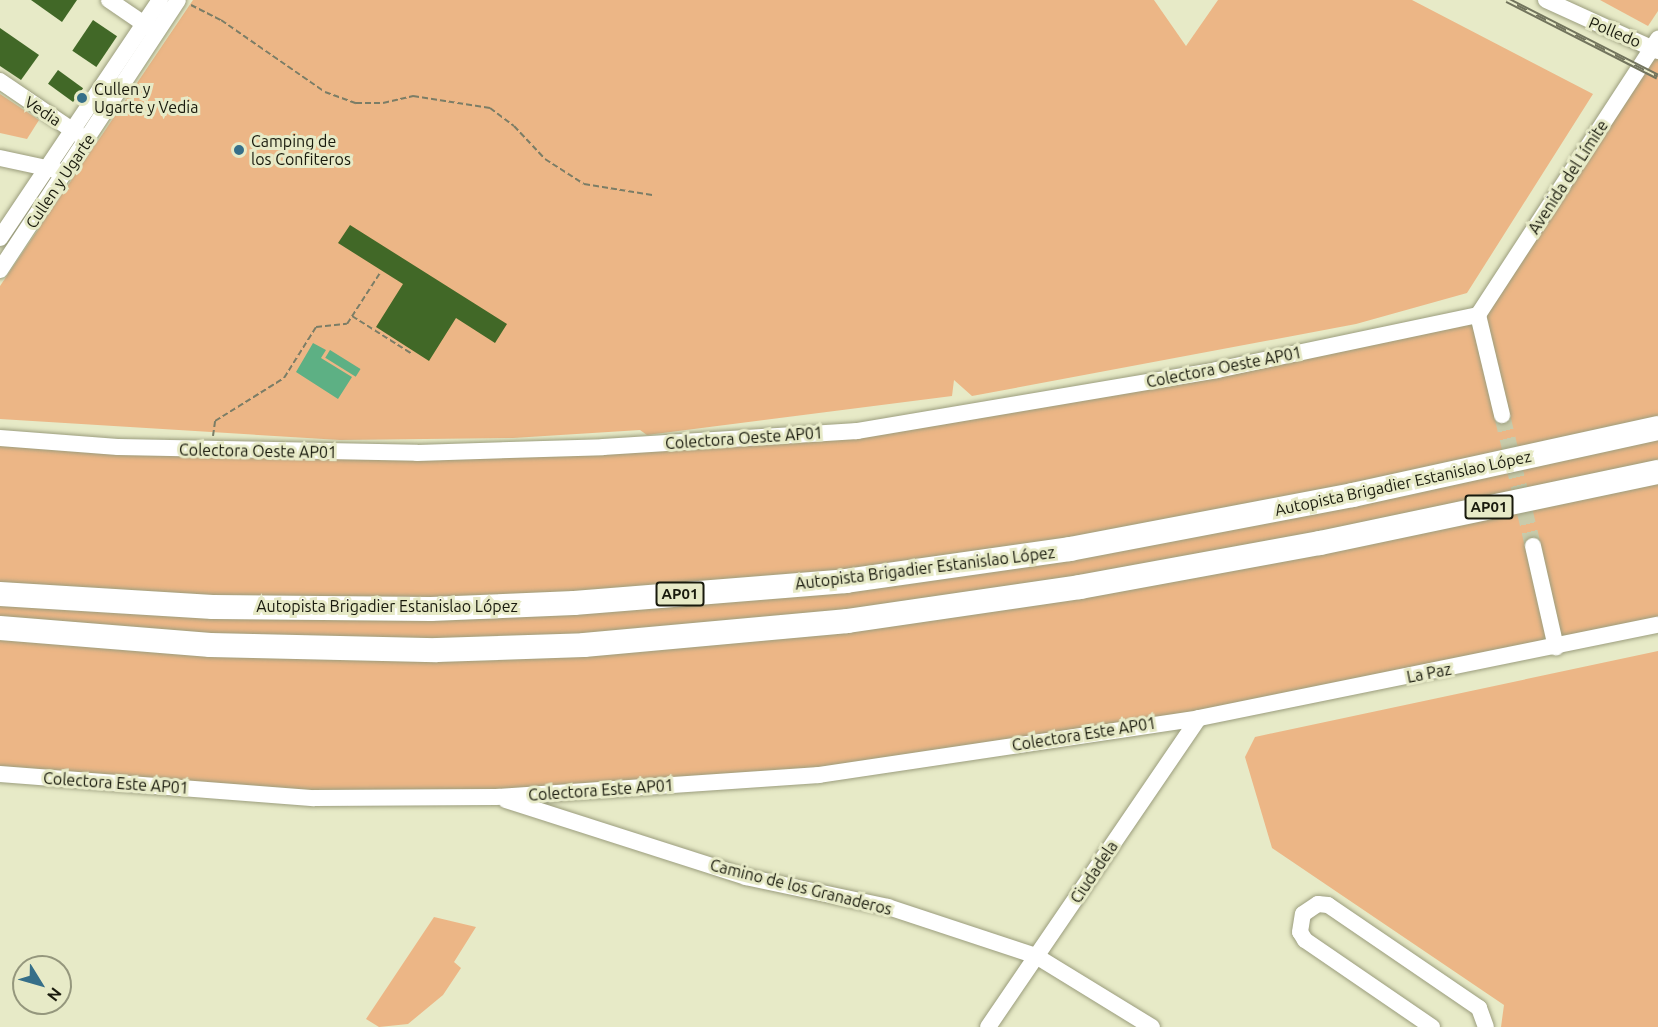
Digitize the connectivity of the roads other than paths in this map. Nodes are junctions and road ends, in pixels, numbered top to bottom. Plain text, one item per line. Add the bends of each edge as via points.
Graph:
1 (109, 0) edge
2 (1546, 0) edge
3 (172, 1) edge
4 (151, 29) junction
5 (1656, 46) edge
6 (0, 81) edge
7 (72, 130) junction
8 (87, 140) junction
9 (0, 158) edge
10 (47, 168) junction
11 (66, 172) junction
12 (0, 238) edge
13 (0, 270) edge
14 (1478, 315) junction
15 (1502, 415) tunnel mouth
16 (1658, 428) edge
17 (0, 438) edge
18 (1658, 472) edge
19 (1533, 546) tunnel mouth
20 (0, 594) edge
21 (1658, 626) edge
22 (0, 628) edge
23 (1556, 647) junction
24 (1199, 718) junction
25 (0, 774) edge
26 (496, 797) junction
27 (1036, 957) junction
28 (988, 1027) edge
29 (1152, 1027) edge
30 (1432, 1027) edge
31 (1486, 1027) edge

1 - 4 street
2 - 5 street, Polledo
3 - 4 street, Cullen y Ugarte
4 - 7 street, Cullen y Ugarte
4 - 8 street, Cullen y Ugarte
5 - 14 street, Avenida del Límite
6 - 7 street, Vedia
7 - 8 street, Vedia
7 - 10 street, Cullen y Ugarte
8 - 11 street, Cullen y Ugarte
9 - 10 street
10 - 11 street
10 - 12 street, Cullen y Ugarte
11 - 13 street, Cullen y Ugarte
14 - 15 street
14 - 17 street, Colectora Oeste AP01 via 1217,370 857,431 440,453 211,450
16 - 20 highway, Autopista Brigadier Estanislao López / AP01 via 1342,498 1070,549 846,581 574,603 431,609 213,607
18 - 22 highway, AP01 via 1320,543 1080,586 848,621 584,645 437,650 210,645
19 - 23 street
21 - 23 street, La Paz
23 - 24 street, La Paz
24 - 26 street, Colectora Este AP01 via 819,776
24 - 27 street, Ciudadela
25 - 26 street, Colectora Este AP01 via 314,798
26 - 27 street, Camino de los Granaderos via 746,877 888,907
27 - 28 street, Ciudadela
27 - 29 street, Camino de los Granaderos
30 - 31 street via 1305,940 1300,932 1303,914 1318,904 1328,905 1479,1008

